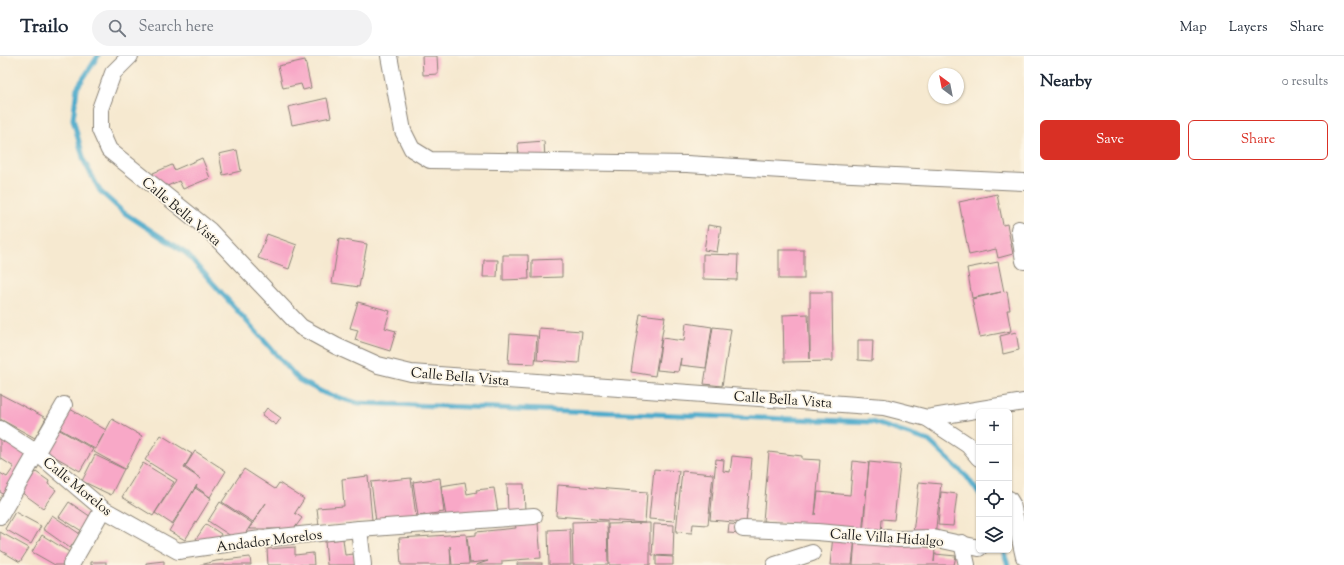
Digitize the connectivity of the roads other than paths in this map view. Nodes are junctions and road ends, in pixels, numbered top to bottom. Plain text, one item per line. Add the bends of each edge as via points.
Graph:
1 (130, 56) edge
2 (389, 56) edge
3 (1024, 182) edge
4 (1019, 229) dead end
5 (1024, 261) edge
6 (1024, 402) edge
7 (64, 405) dead end
8 (927, 418) junction
9 (0, 429) edge
10 (38, 453) junction
11 (976, 454) edge
12 (1012, 504) edge
13 (103, 509) junction
14 (0, 516) edge
15 (534, 516) dead end
16 (359, 529) junction
17 (743, 529) dead end
18 (818, 532) junction
19 (962, 543) junction
20 (976, 547) edge
21 (178, 552) joint
22 (1024, 557) edge
23 (812, 559) edge
24 (70, 565) edge
25 (363, 565) edge
26 (776, 565) edge
27 (967, 565) edge

1 - 8 street, Calle Bella Vista via 114,73 100,109 100,130 109,150 208,230 301,327 336,346 378,365 411,373 884,406
2 - 3 street via 403,131 412,149 430,160 687,164
4 - 5 street
6 - 8 street
7 - 10 street
8 - 11 street, Calle Bella Vista via 968,445
9 - 10 street, Calle Morelos
10 - 13 street, Calle Morelos
10 - 14 street
12 - 22 street
13 - 21 street, Calle Morelos
13 - 24 street
15 - 16 street, Andador Morelos
16 - 21 street, Andador Morelos
16 - 25 street
17 - 18 street, Calle Villa Hidalgo
18 - 19 street, Calle Villa Hidalgo via 898,539 933,538
18 - 23 street
19 - 20 street, Calle Villa Hidalgo
19 - 27 street
23 - 26 street

